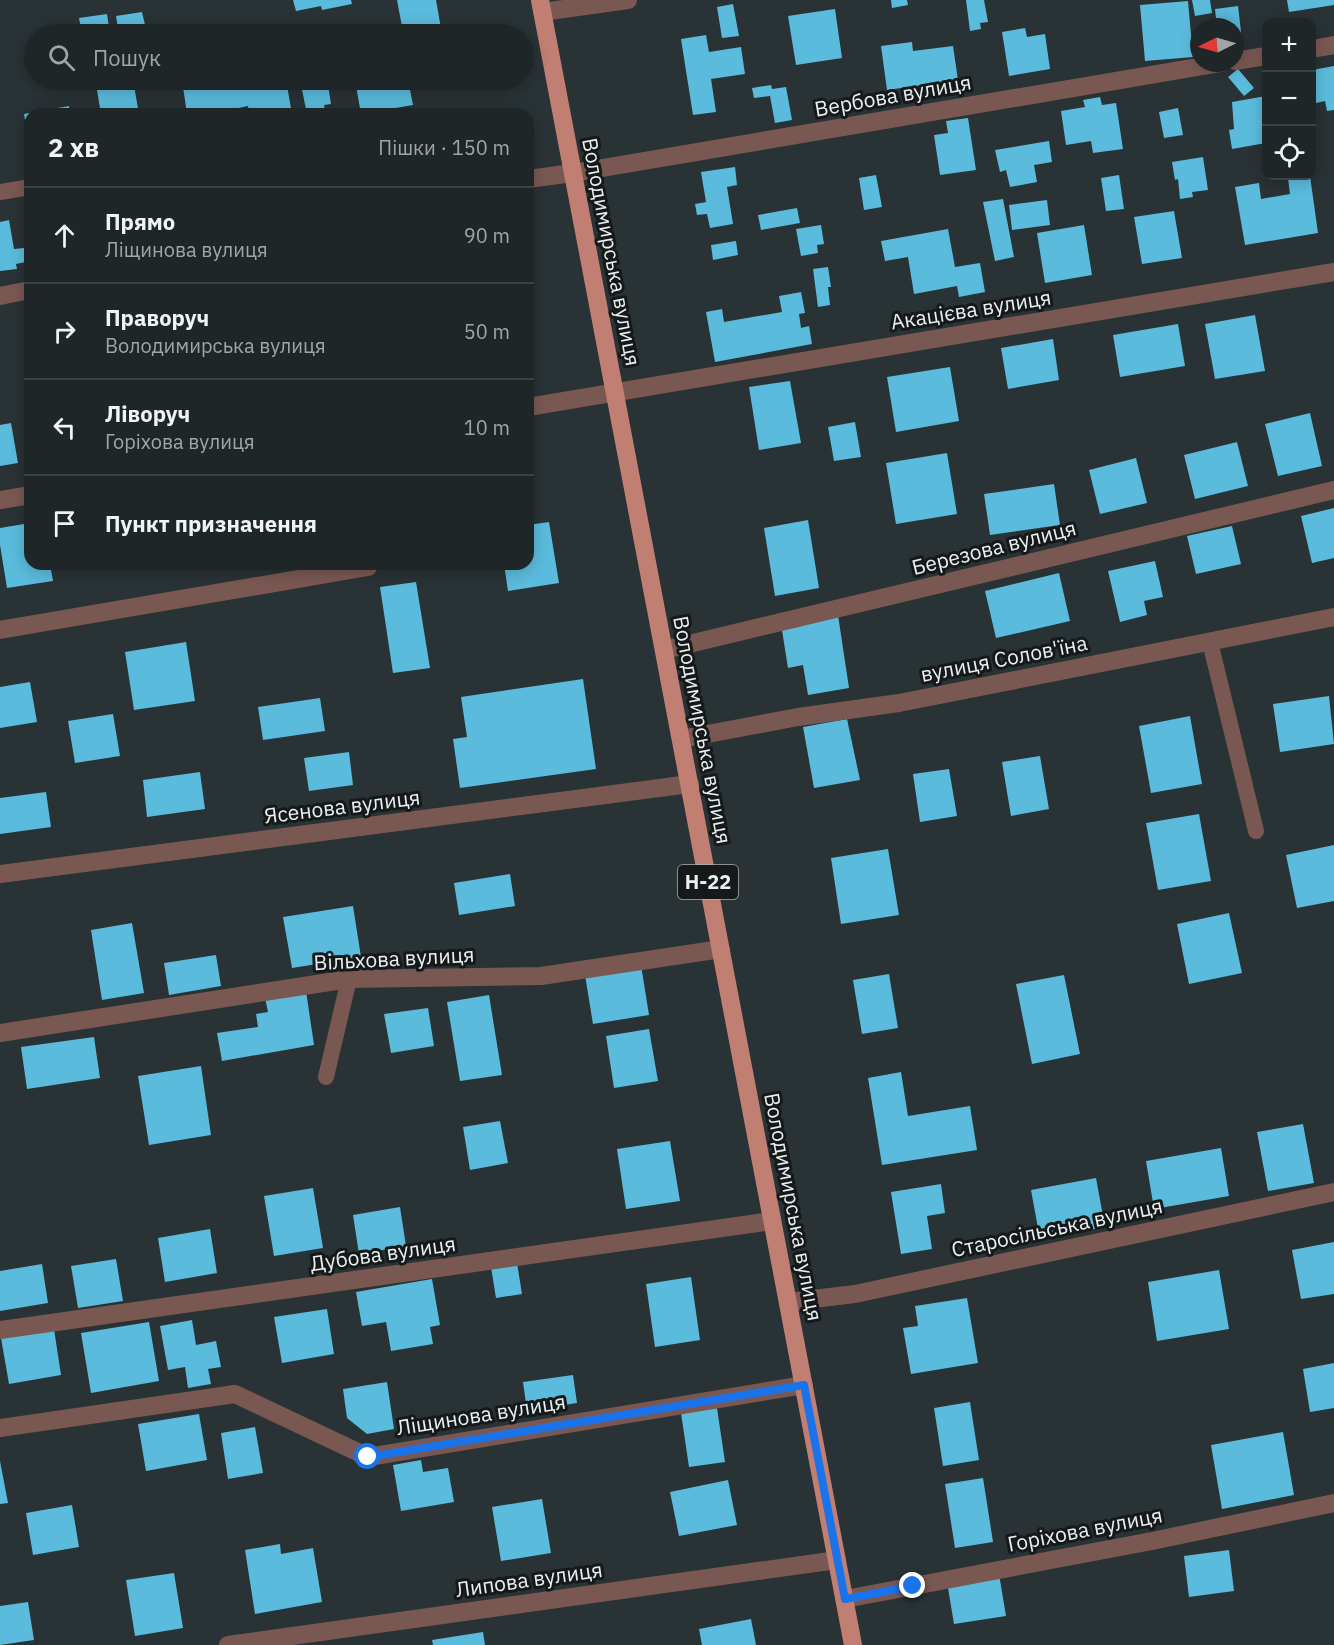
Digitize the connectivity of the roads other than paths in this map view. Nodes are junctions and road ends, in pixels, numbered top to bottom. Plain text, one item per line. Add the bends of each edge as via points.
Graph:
1 (628, 0) edge
2 (541, 6) edge
3 (1334, 45) edge
4 (1316, 48) edge
5 (1262, 57) edge
6 (1244, 60) edge
7 (1190, 68) edge
8 (573, 174) junction
9 (534, 178) edge
10 (24, 188) edge
11 (0, 192) edge
12 (1334, 272) edge
13 (24, 291) edge
14 (0, 296) edge
15 (615, 392) junction
16 (534, 406) edge
17 (1334, 489) edge
18 (24, 496) edge
19 (0, 500) edge
20 (350, 570) edge
21 (1334, 618) edge
22 (0, 630) edge
23 (1210, 642) junction
24 (664, 650) junction
25 (681, 739) junction
26 (690, 784) junction
27 (1256, 831) dead end
28 (0, 874) edge
29 (721, 948) junction
30 (350, 979) junction
31 (0, 1033) edge
32 (326, 1077) dead end
33 (1334, 1192) edge
34 (772, 1221) junction
35 (788, 1302) junction
36 (0, 1330) edge
37 (804, 1385) junction
38 (0, 1428) edge
39 (1334, 1503) edge
40 (837, 1560) junction
41 (845, 1599) junction
42 (228, 1645) edge
43 (853, 1645) edge

1 - 2 street
2 - 8 main road, Володимирська вулиця / Н-22
3 - 4 street
5 - 6 street
7 - 8 street, Вербова вулиця
8 - 9 street, Вербова вулиця
8 - 15 main road, Володимирська вулиця / Н-22
10 - 11 lane
12 - 15 street, Акацієва вулиця
13 - 14 street
15 - 16 street, Акацієва вулиця
15 - 24 main road, Володимирська вулиця / Н-22
17 - 24 street, Березова вулиця
18 - 19 street
20 - 22 street
21 - 23 street, вулиця Солов'їна
23 - 25 street, вулиця Солов'їна via 899,703
23 - 27 lane
24 - 25 main road, Володимирська вулиця / Н-22
25 - 26 main road, Володимирська вулиця / Н-22
26 - 28 street, Ясенова вулиця
26 - 29 main road, Володимирська вулиця / Н-22
29 - 30 street, Вільхова вулиця via 541,976
29 - 34 main road, Володимирська вулиця / Н-22
30 - 31 street, Вільхова вулиця
30 - 32 lane
33 - 35 street, Старосільська вулиця via 855,1294
34 - 35 main road, Володимирська вулиця / Н-22
34 - 36 street, Дубова вулиця
35 - 37 main road, Володимирська вулиця / Н-22
37 - 38 street, Ліщинова вулиця via 368,1457 235,1394
37 - 40 main road, Володимирська вулиця / Н-22
39 - 41 street, Горіхова вулиця
40 - 41 main road, Володимирська вулиця / Н-22
40 - 42 street, Липова вулиця
41 - 43 main road, Володимирська вулиця / Н-22

